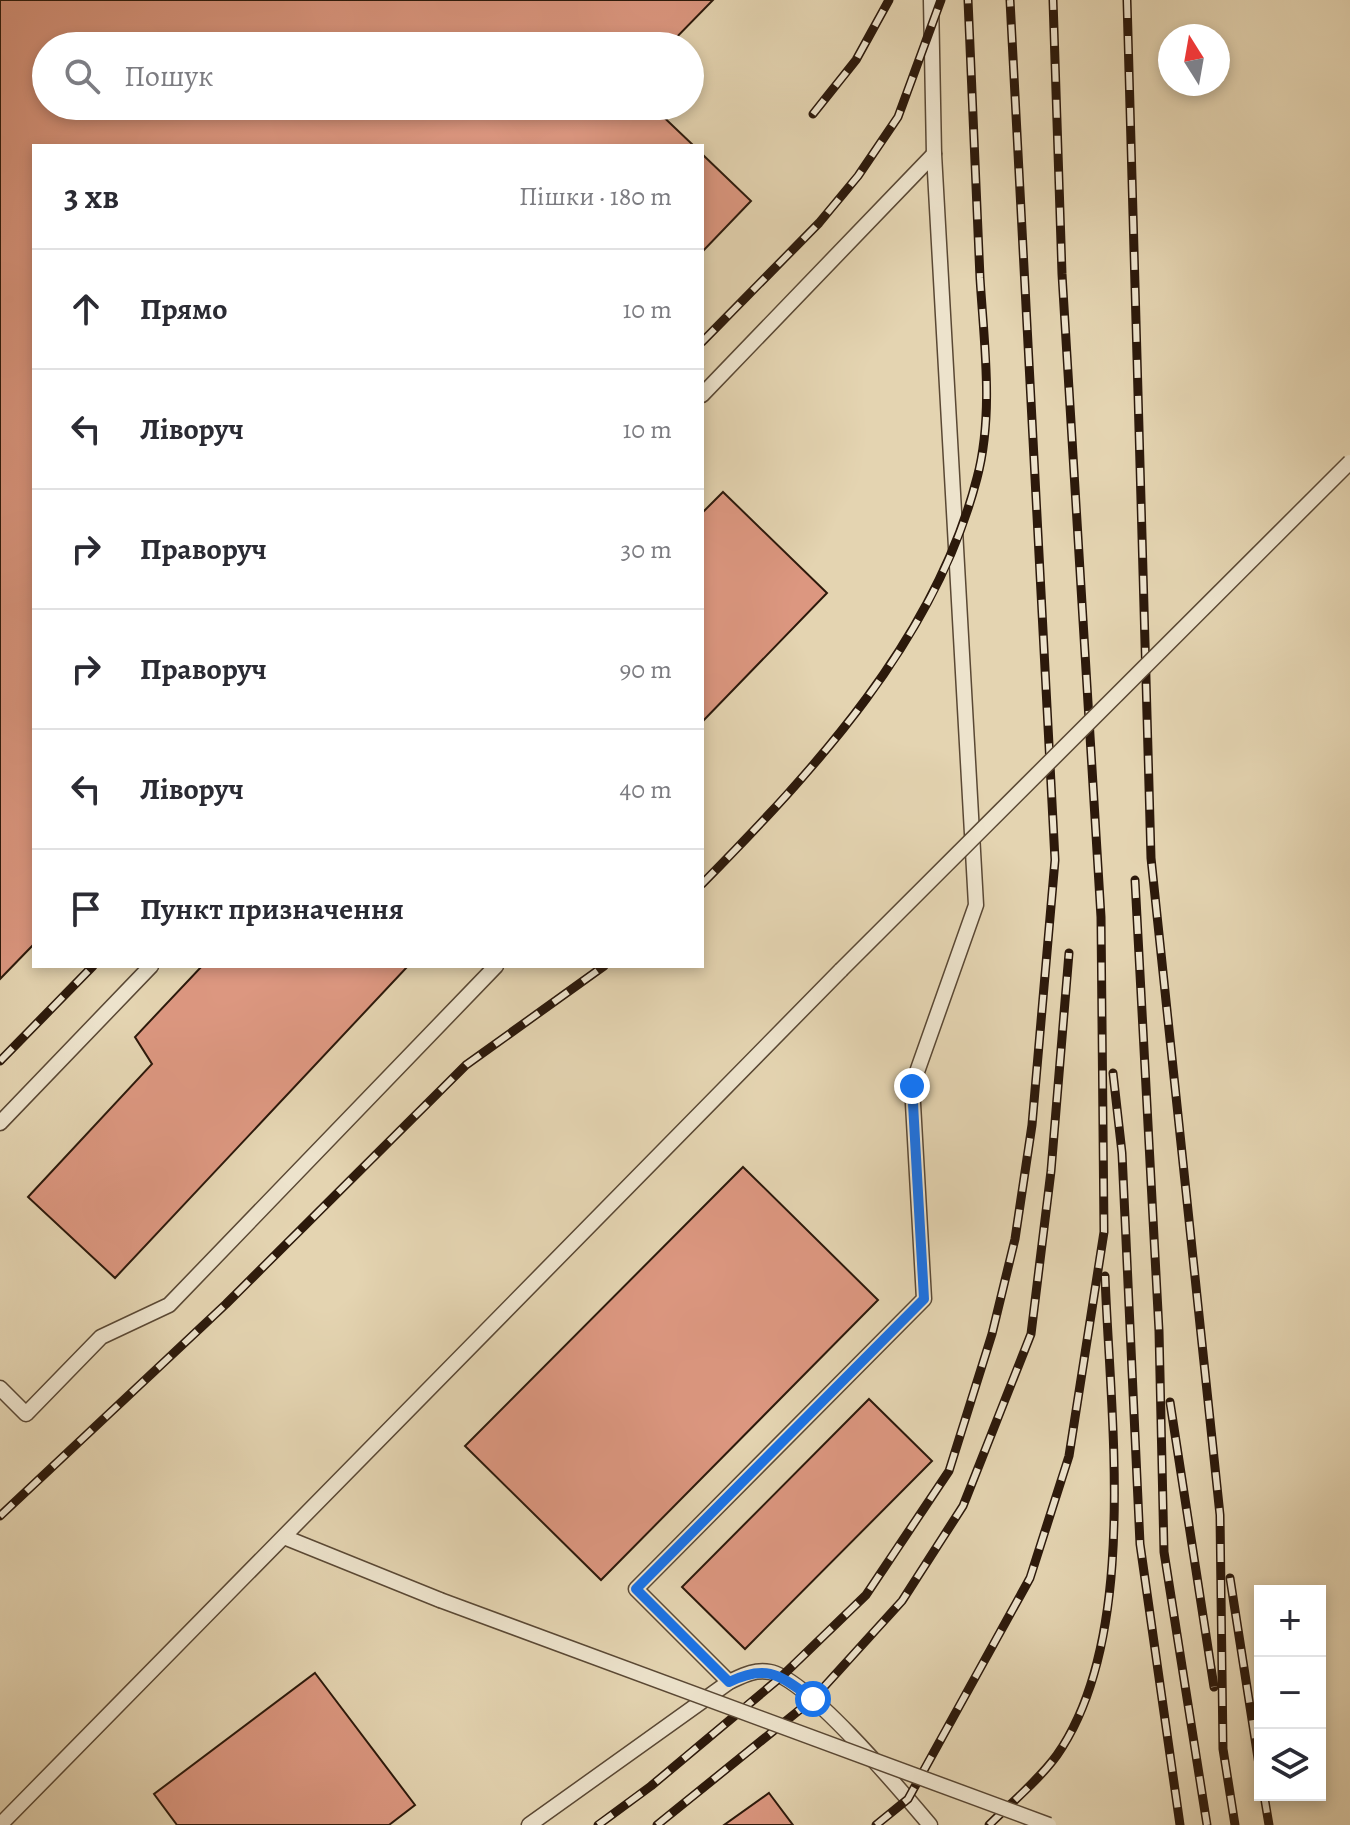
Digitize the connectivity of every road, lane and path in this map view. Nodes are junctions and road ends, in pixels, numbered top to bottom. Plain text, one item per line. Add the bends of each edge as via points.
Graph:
1 (931, 0) edge
2 (934, 154) junction
3 (704, 393) edge
4 (1350, 462) edge
5 (149, 968) edge
6 (494, 968) edge
7 (0, 1123) edge
8 (0, 1388) edge
9 (284, 1537) junction
10 (729, 1682) junction
11 (0, 1825) edge
12 (529, 1825) edge
13 (930, 1825) edge
14 (1049, 1825) edge

1 - 2 lane
2 - 3 lane
2 - 10 lane via 976,905 912,1086 924,1299 636,1589
4 - 9 lane, bridge
5 - 7 lane
6 - 8 lane via 169,1305 101,1337 26,1414
9 - 11 lane
9 - 14 lane, bridge
10 - 12 lane
10 - 13 lane via 749,1672 770,1672 813,1699

